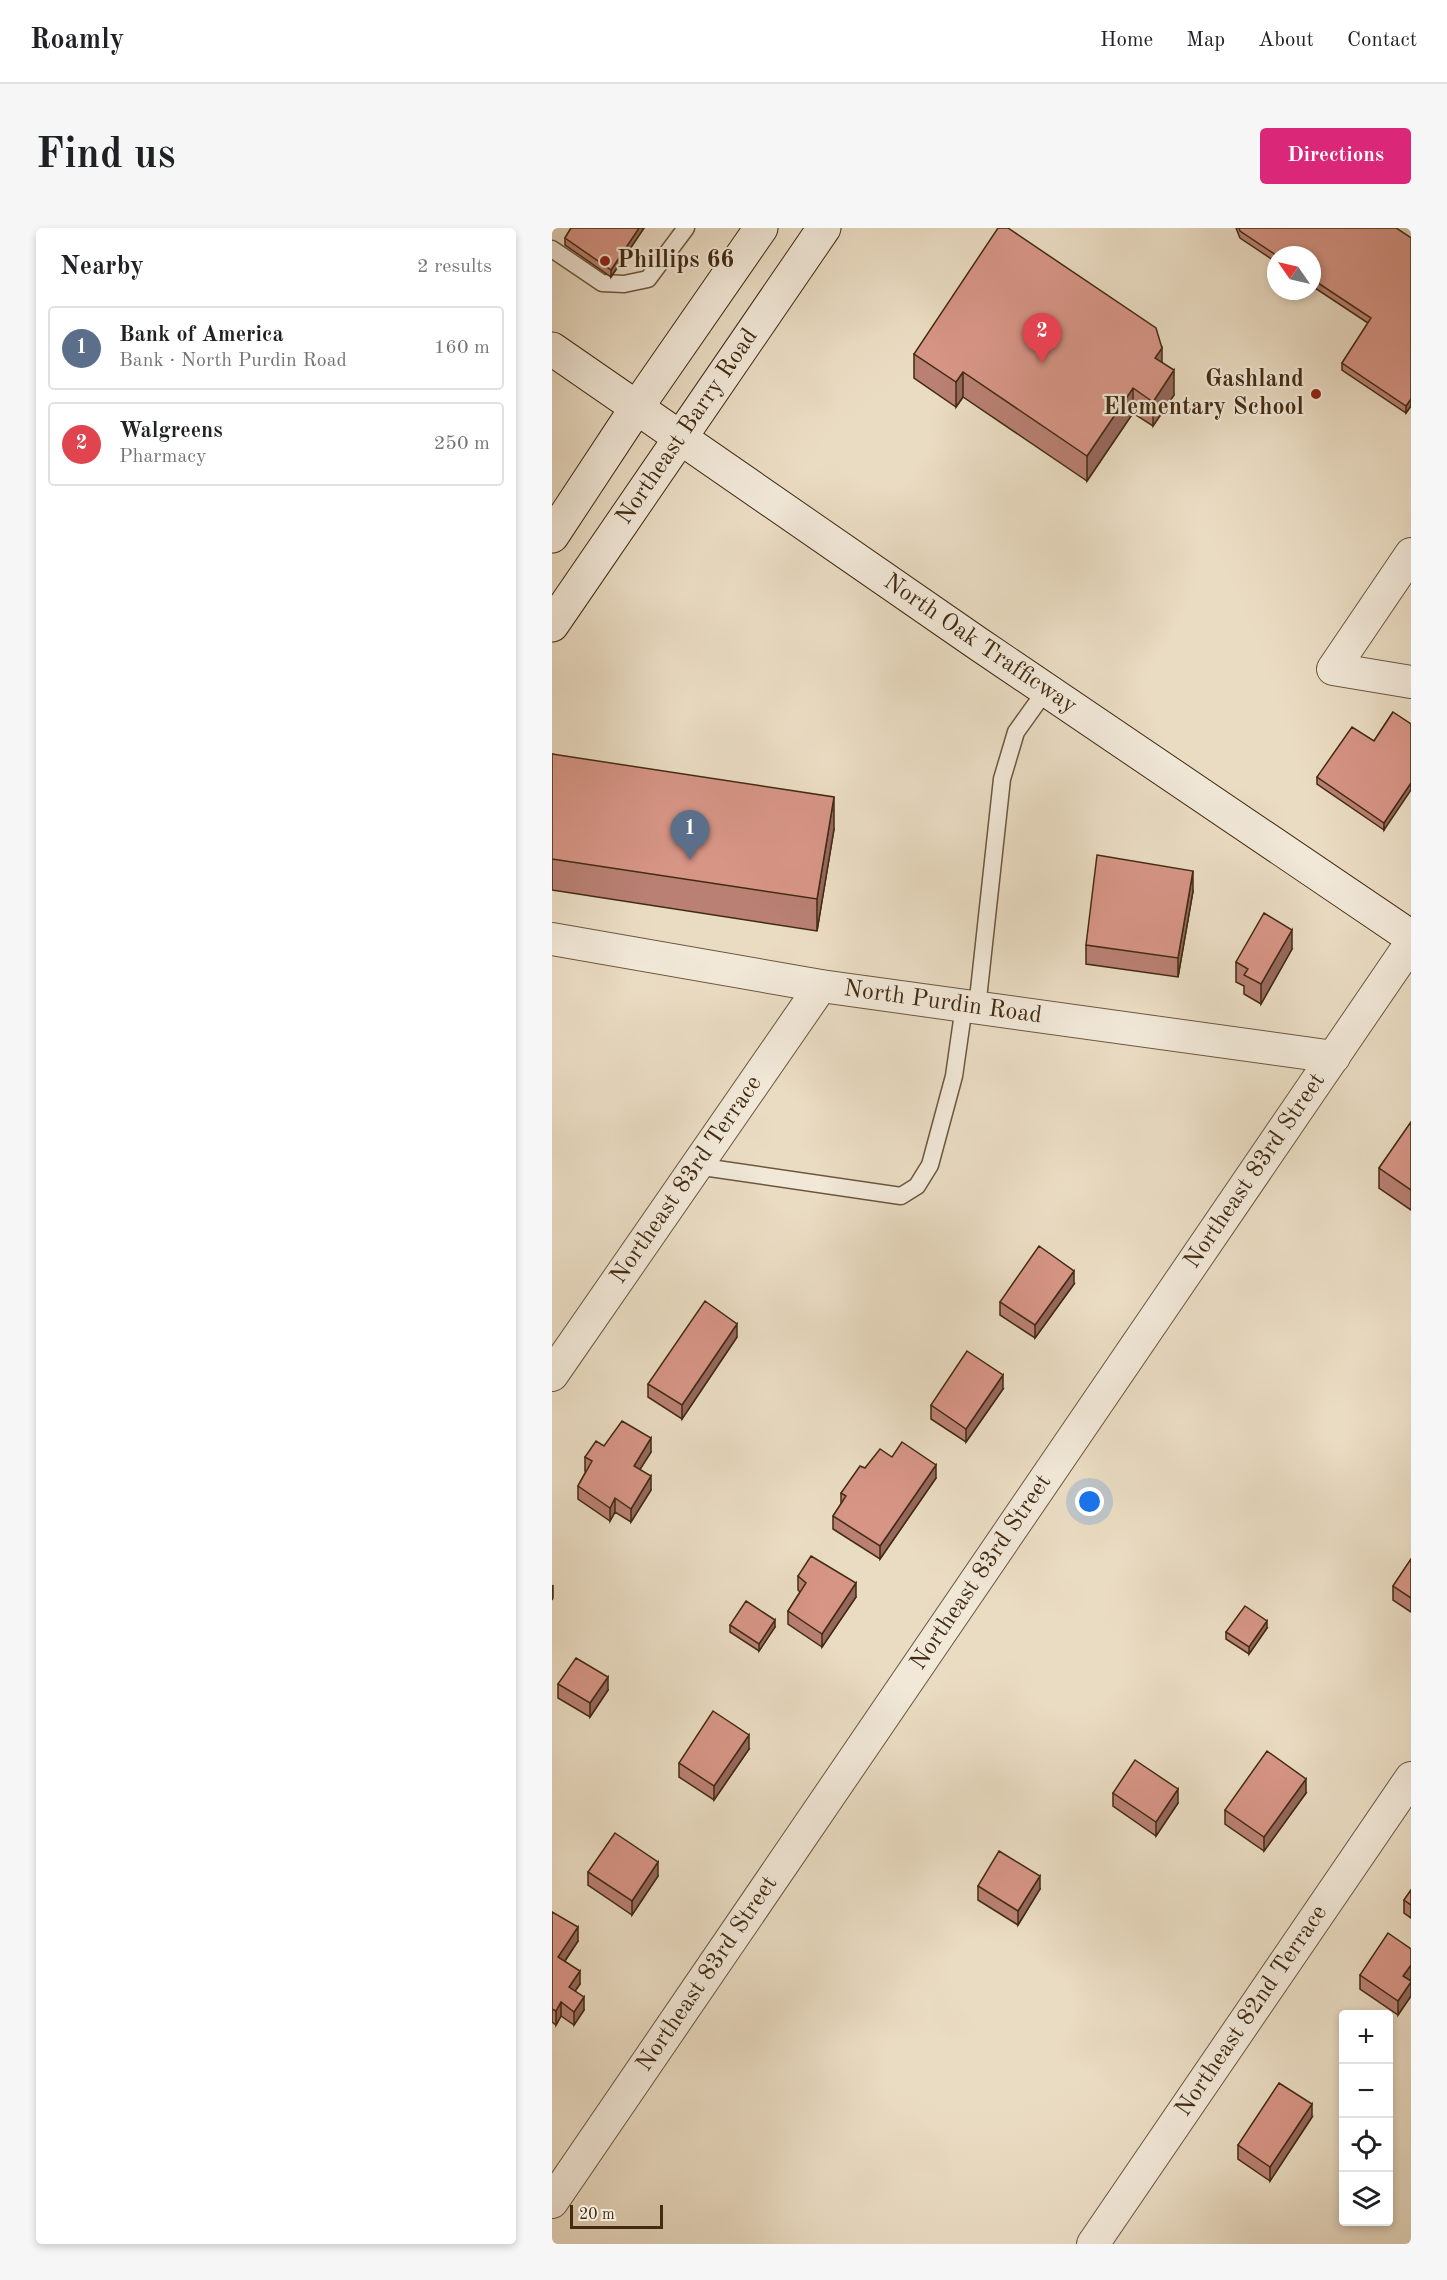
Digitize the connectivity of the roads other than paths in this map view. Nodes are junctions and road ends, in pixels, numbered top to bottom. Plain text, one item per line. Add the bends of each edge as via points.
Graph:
1 (686, 228) edge
2 (761, 228) edge
3 (824, 228) edge
4 (552, 249) edge
5 (552, 349) edge
6 (637, 407) junction
7 (679, 436) junction
8 (552, 536) edge
9 (1411, 554) edge
10 (552, 625) edge
11 (1411, 682) edge
12 (1046, 690) junction
13 (1411, 937) edge
14 (552, 939) edge
15 (1411, 943) edge
16 (821, 986) junction
17 (971, 1007) junction
18 (1334, 1057) junction
19 (696, 1166) junction
20 (552, 1375) edge
21 (1411, 1778) edge
22 (552, 2202) edge
23 (1093, 2244) edge

1 - 4 lane via 648,279 624,284 602,283
2 - 6 main road, Northeast Barry Road
3 - 7 main road, Northeast Barry Road
5 - 6 main road, North Oak Trafficway
6 - 7 main road, North Oak Trafficway
6 - 8 main road, Northeast Barry Road
7 - 10 main road, Northeast Barry Road
7 - 12 main road, North Oak Trafficway
9 - 11 street via 1333,669
12 - 13 main road, North Oak Trafficway
12 - 17 lane via 1016,732 1002,779
14 - 16 street, North Purdin Road
15 - 18 street, Northeast 83rd Street
16 - 17 street, North Purdin Road
16 - 19 street, Northeast 83rd Terrace
17 - 18 street, North Purdin Road
17 - 19 lane via 930,1165 917,1186 901,1196
18 - 22 street, Northeast 83rd Street
19 - 20 street, Northeast 83rd Terrace
21 - 23 street, Northeast 82nd Terrace

